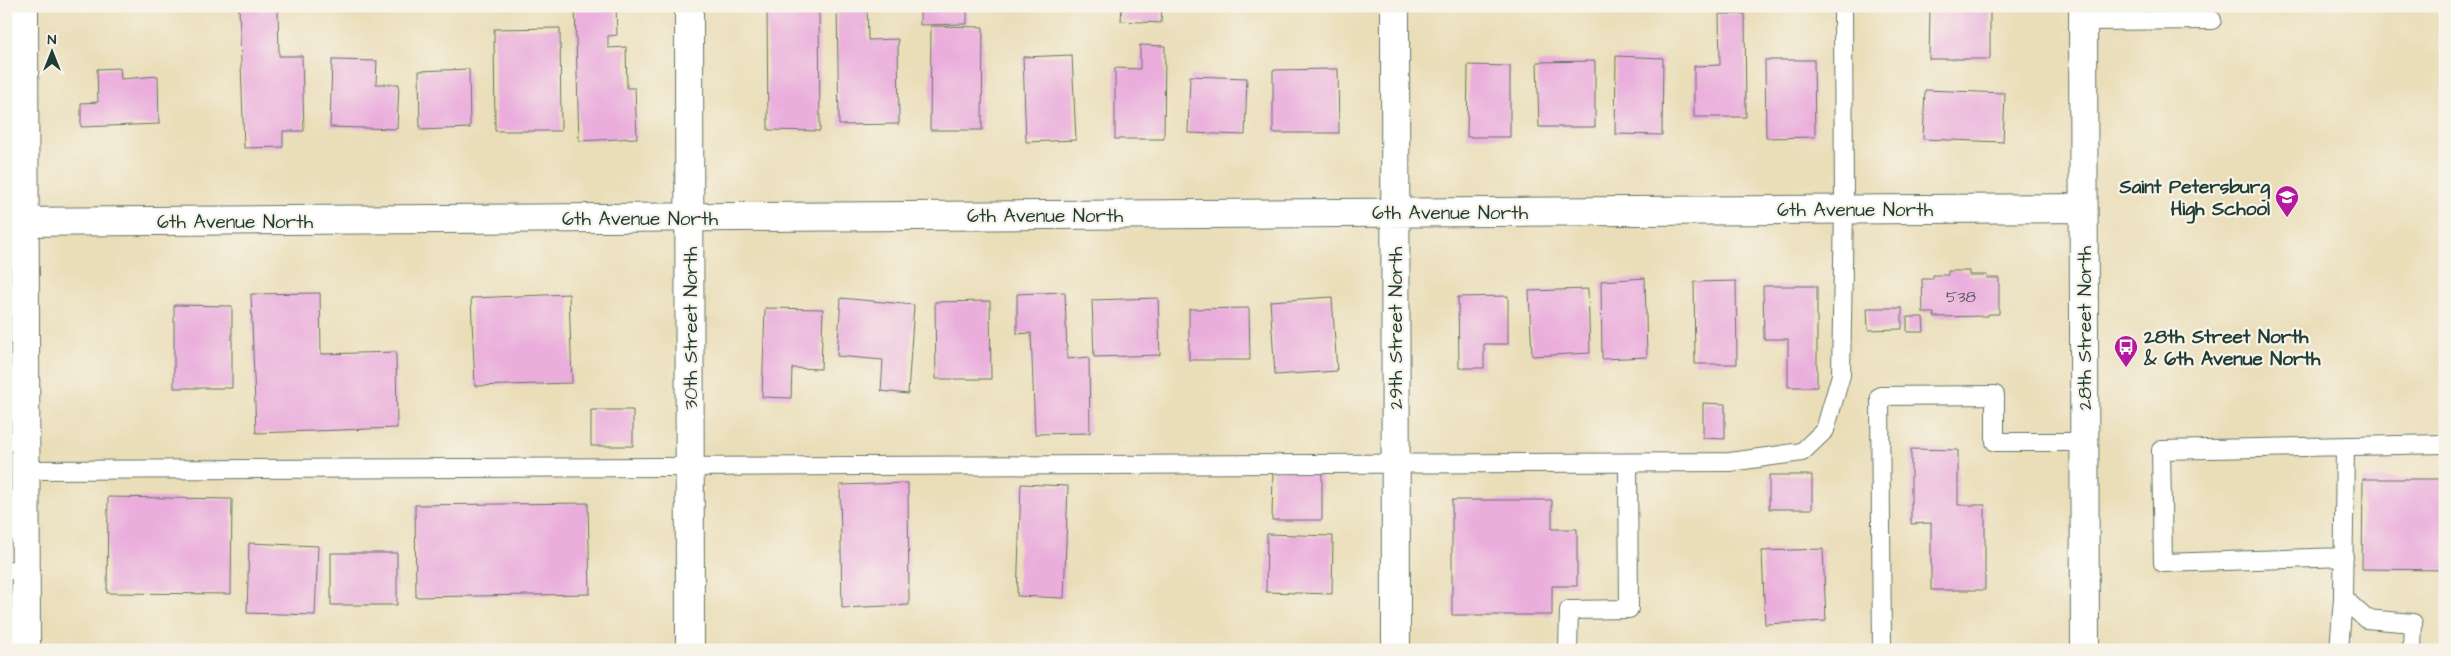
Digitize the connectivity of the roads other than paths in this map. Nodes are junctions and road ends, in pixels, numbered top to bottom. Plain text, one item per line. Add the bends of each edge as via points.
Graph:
1 (24, 6) edge
2 (689, 6) edge
3 (1395, 6) edge
4 (1843, 6) edge
5 (2083, 14) edge
6 (2212, 20) dead end
7 (2084, 208) junction
8 (1844, 209) junction
9 (1396, 213) junction
10 (690, 217) junction
11 (15, 222) edge
12 (16, 441) edge
13 (2084, 442) junction
14 (2445, 444) edge
15 (2345, 447) junction
16 (1628, 463) junction
17 (1396, 464) junction
18 (690, 468) junction
19 (25, 470) junction
20 (2344, 557) junction
21 (16, 571) edge
22 (2343, 598) junction
23 (19, 639) edge
24 (690, 650) edge
25 (1396, 650) edge
26 (1568, 650) edge
27 (1882, 650) edge
28 (2085, 650) edge
29 (2339, 650) edge
30 (2412, 650) edge

1 - 11 street
2 - 10 street, 30th Street North
3 - 9 street, 29th Street North
4 - 8 lane
5 - 6 lane
5 - 7 street, 28th Street North
7 - 8 street, 6th Avenue North
7 - 13 street, 28th Street North
8 - 9 street, 6th Avenue North
8 - 16 lane via 1840,375 1825,430 1802,452 1730,462
9 - 10 street, 6th Avenue North
9 - 17 street, 29th Street North
10 - 11 street, 6th Avenue North
10 - 18 street, 30th Street North
11 - 12 street
12 - 19 street
13 - 27 lane via 1995,442 1995,395 1880,396
13 - 28 street, 28th Street North
14 - 15 lane
15 - 20 lane
15 - 20 lane via 2160,450 2163,564
16 - 17 lane
16 - 26 lane via 1629,609 1569,610
17 - 18 lane
17 - 25 street, 29th Street North
18 - 19 lane
18 - 24 street, 30th Street North
19 - 21 street
20 - 22 lane
21 - 23 street
22 - 29 lane
22 - 30 lane via 2366,619 2413,623

